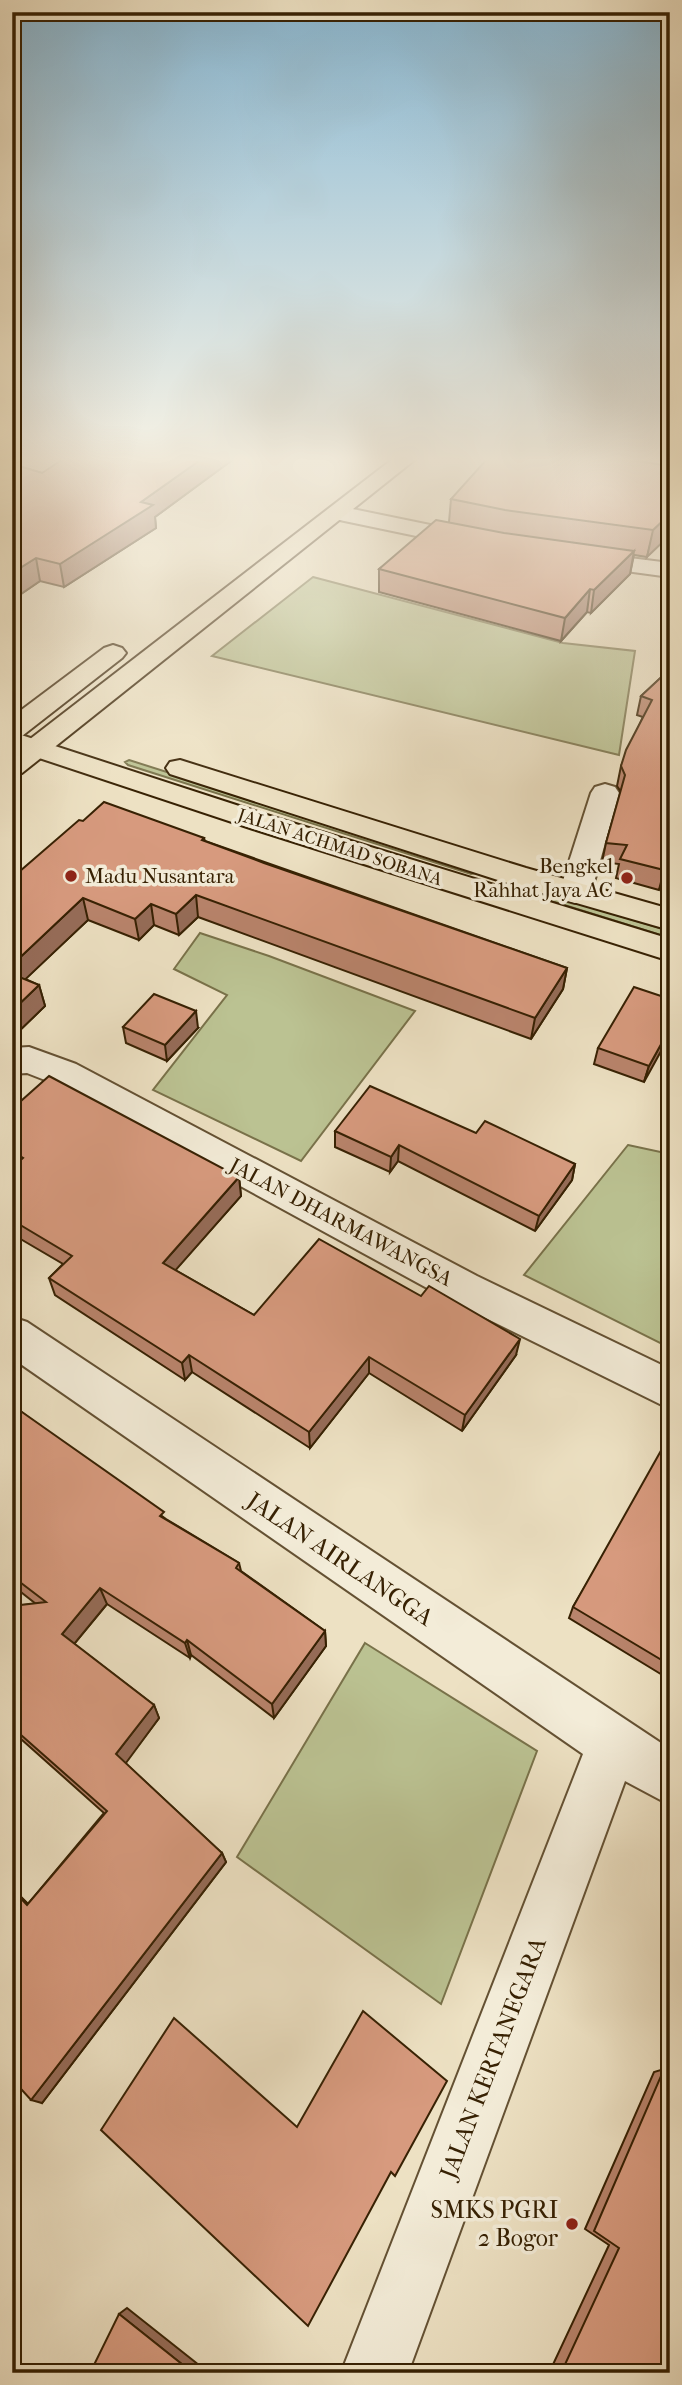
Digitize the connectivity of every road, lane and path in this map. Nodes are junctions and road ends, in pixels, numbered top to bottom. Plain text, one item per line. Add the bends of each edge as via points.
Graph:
1 (266, 569) edge
2 (130, 640) dead end
3 (60, 729) junction
4 (22, 734) edge
5 (12, 767) edge
6 (605, 793) dead end
7 (508, 887) junction
8 (575, 893) junction
9 (670, 920) edge
10 (670, 950) edge
11 (12, 1061) edge
12 (12, 1335) edge
13 (670, 1390) edge
14 (613, 1744) junction
15 (670, 1779) edge
16 (374, 2373) edge

1 - 3 main road
2 - 4 main road
3 - 4 main road, JALAN ACHMAD SOBANA
3 - 7 main road, JALAN ACHMAD SOBANA
4 - 5 main road
4 - 7 main road, JALAN ACHMAD SOBANA
6 - 8 street
7 - 8 main road, JALAN ACHMAD SOBANA
7 - 10 main road, JALAN ACHMAD SOBANA
8 - 9 main road, JALAN ACHMAD SOBANA
11 - 13 street, JALAN DHARMAWANGSA via 29,1060 64,1073 463,1287
12 - 14 street, JALAN AIRLANGGA
14 - 15 street, JALAN AIRLANGGA
14 - 16 street, JALAN KERTANEGARA

